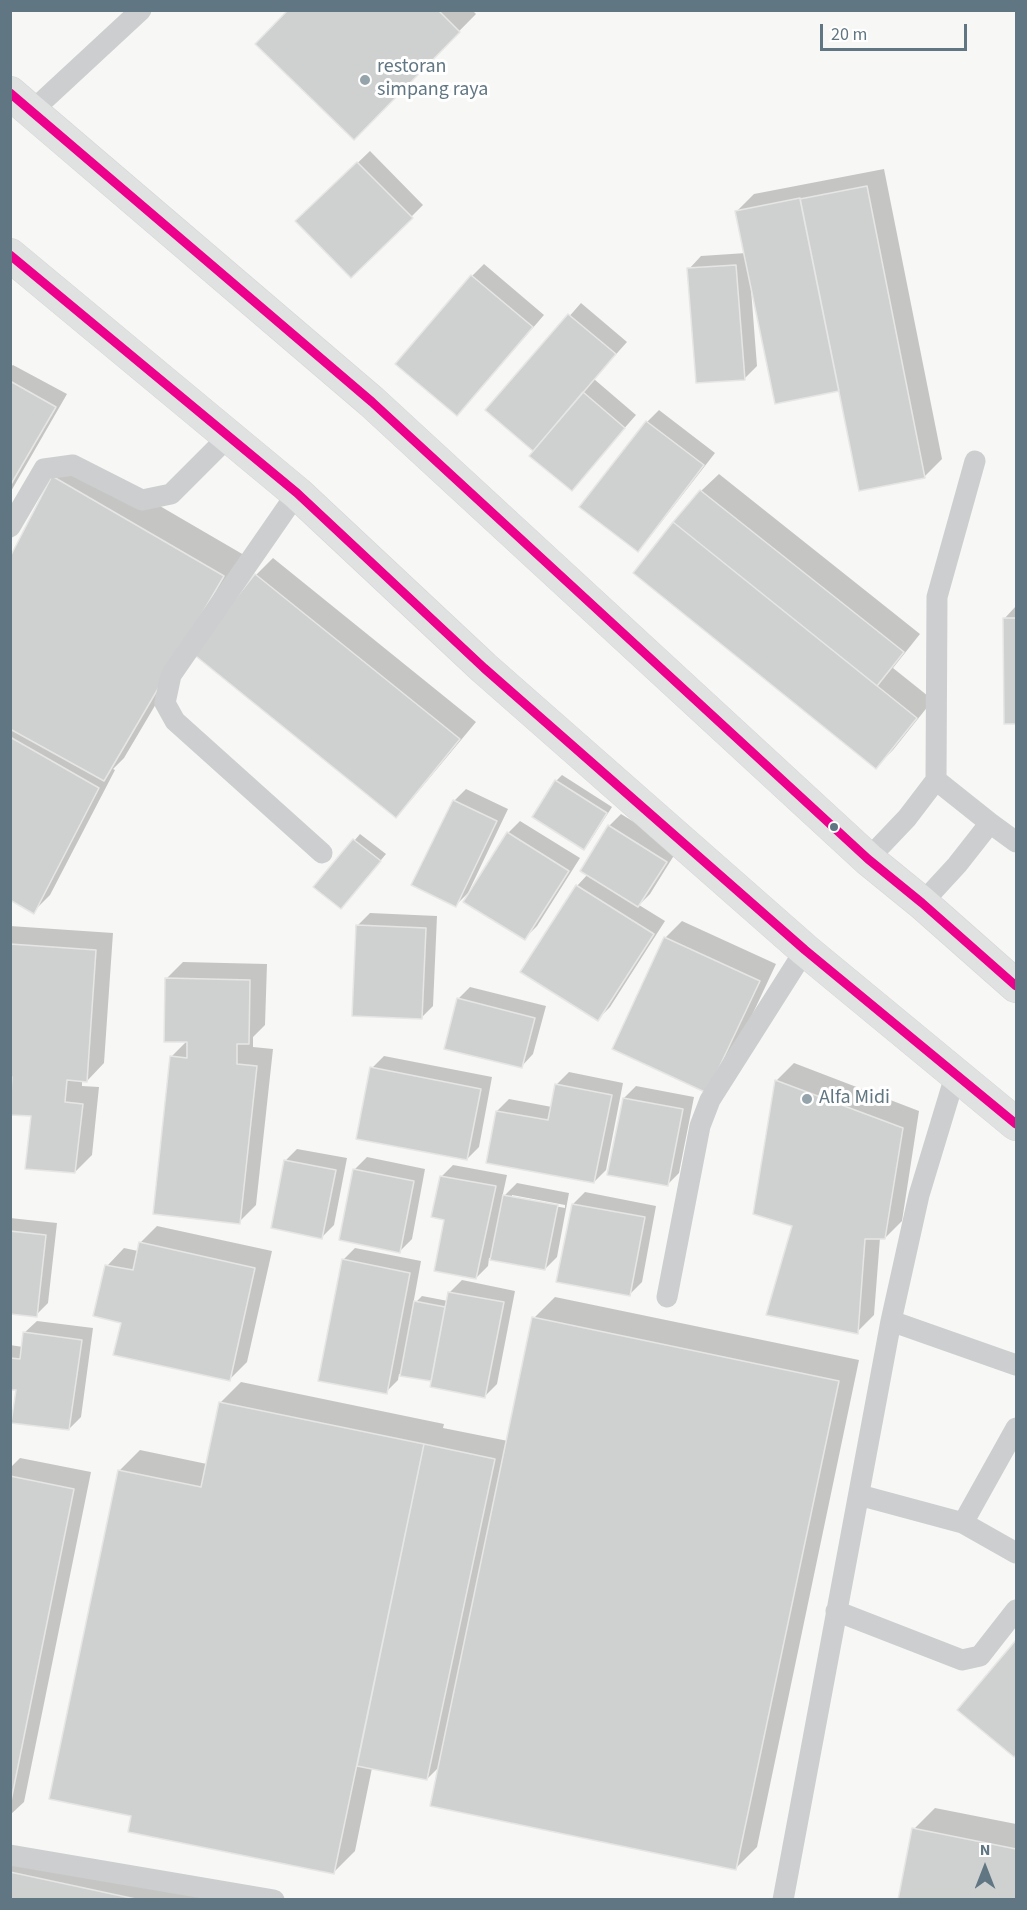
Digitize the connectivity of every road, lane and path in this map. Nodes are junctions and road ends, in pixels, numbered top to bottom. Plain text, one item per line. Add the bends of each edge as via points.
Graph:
1 (141, 10) edge
2 (21, 102) edge
3 (10, 255) edge
4 (228, 437) junction
5 (975, 461) dead end
6 (297, 493) junction
7 (10, 527) edge
8 (936, 780) junction
9 (990, 824) junction
10 (1017, 842) edge
11 (322, 853) dead end
12 (868, 859) junction
13 (922, 903) junction
14 (805, 950) junction
15 (1017, 986) edge
16 (956, 1073) junction
17 (1017, 1124) edge
18 (667, 1297) dead end
19 (891, 1321) junction
20 (1017, 1365) edge
21 (1017, 1428) edge
22 (858, 1495) junction
23 (963, 1522) junction
24 (1017, 1553) edge
25 (1017, 1610) edge
26 (837, 1611) junction
27 (10, 1855) edge
28 (274, 1899) edge
29 (783, 1899) edge

1 - 2 lane
2 - 12 highway via 372,402
3 - 4 highway
4 - 6 highway
4 - 7 lane via 171,494 142,500 73,465 44,470
5 - 8 lane via 937,597
6 - 11 lane via 171,675 165,703 175,722
6 - 14 highway via 484,668
8 - 9 lane
8 - 12 lane
9 - 10 lane
9 - 13 lane
12 - 13 highway
13 - 15 highway
14 - 16 highway
14 - 18 lane via 703,1117
16 - 17 highway
16 - 19 lane via 919,1195
19 - 20 lane
19 - 22 lane
21 - 23 lane
22 - 23 lane
22 - 26 lane
23 - 24 lane
25 - 26 lane via 980,1656 962,1660
26 - 29 lane
27 - 28 lane

